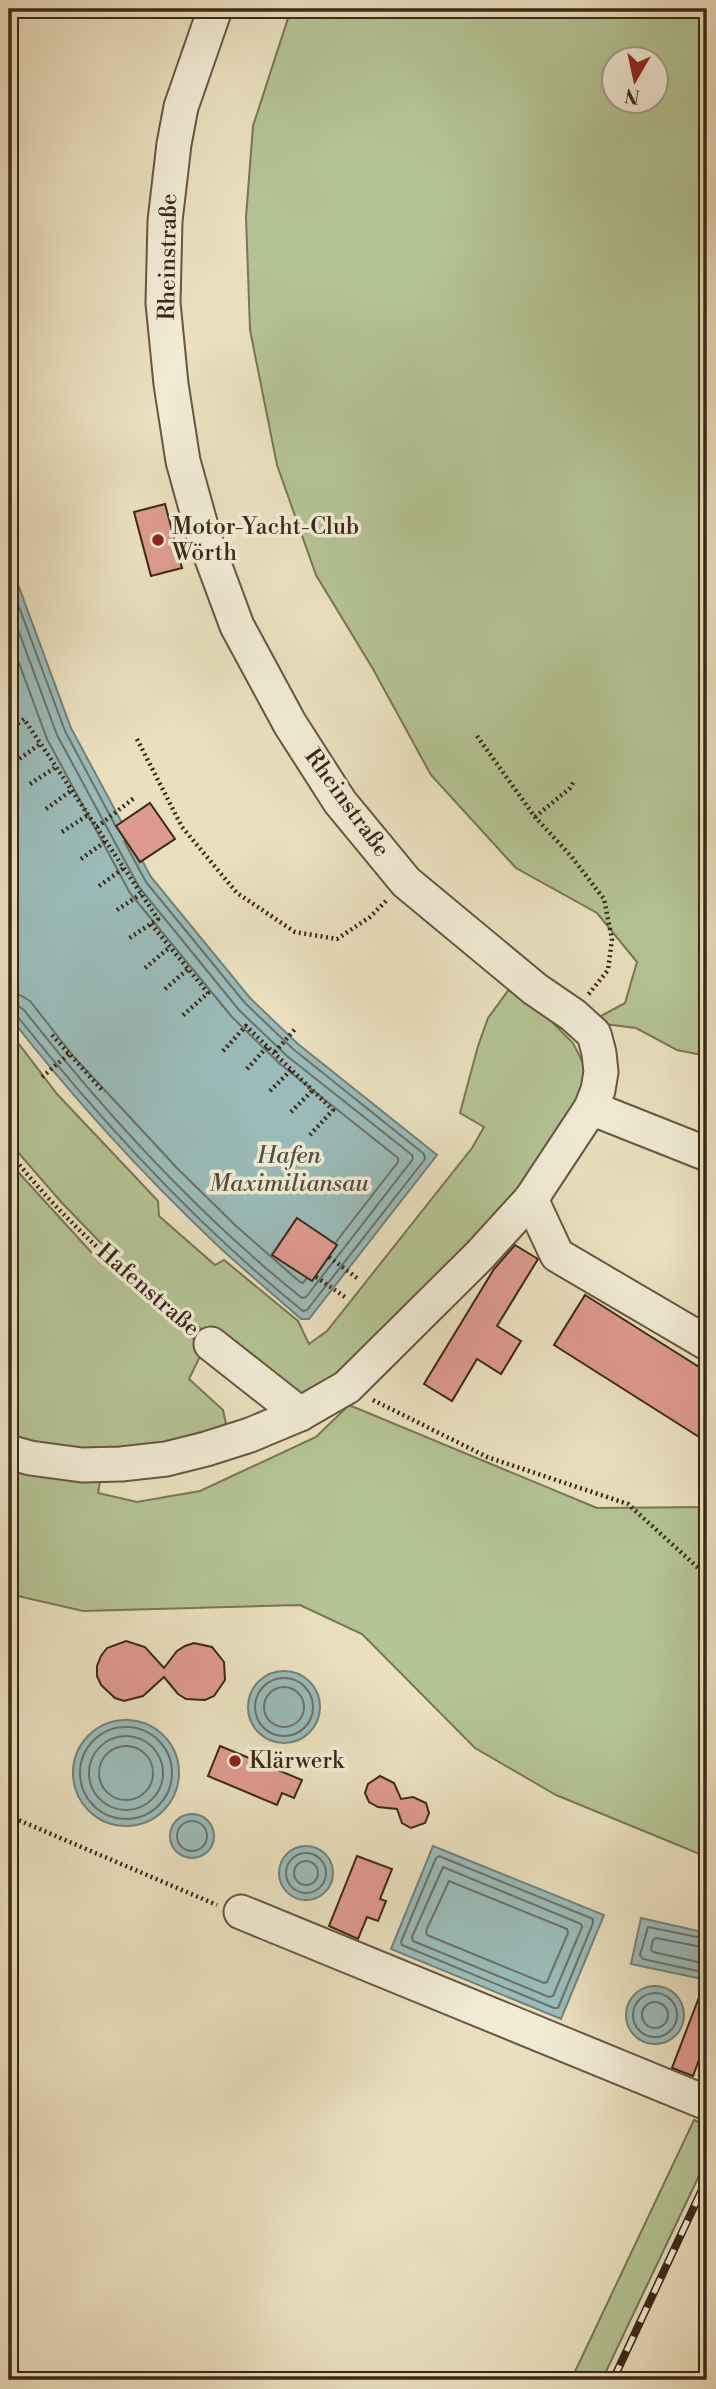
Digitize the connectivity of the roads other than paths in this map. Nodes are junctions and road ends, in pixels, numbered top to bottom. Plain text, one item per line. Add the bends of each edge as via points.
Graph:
1 (215, 9) edge
2 (591, 1108) junction
3 (707, 1154) edge
4 (531, 1199) junction
5 (707, 1343) edge
6 (211, 1344) road end
7 (300, 1414) junction
8 (9, 1452) edge
9 (241, 1912) road end
10 (707, 2102) edge

1 - 2 lane, Rheinstraße via 181,107 174,145 165,221 163,303 183,461 204,537 237,626 290,724 340,802 406,882 593,1034 601,1072
2 - 3 lane
2 - 4 lane, Rheinstraße
4 - 5 lane via 557,1255
4 - 7 lane, Rheinstraße via 347,1387
6 - 7 lane, Hafenstraße
7 - 8 lane, Rheinstraße via 239,1439 166,1459 82,1465
9 - 10 lane

